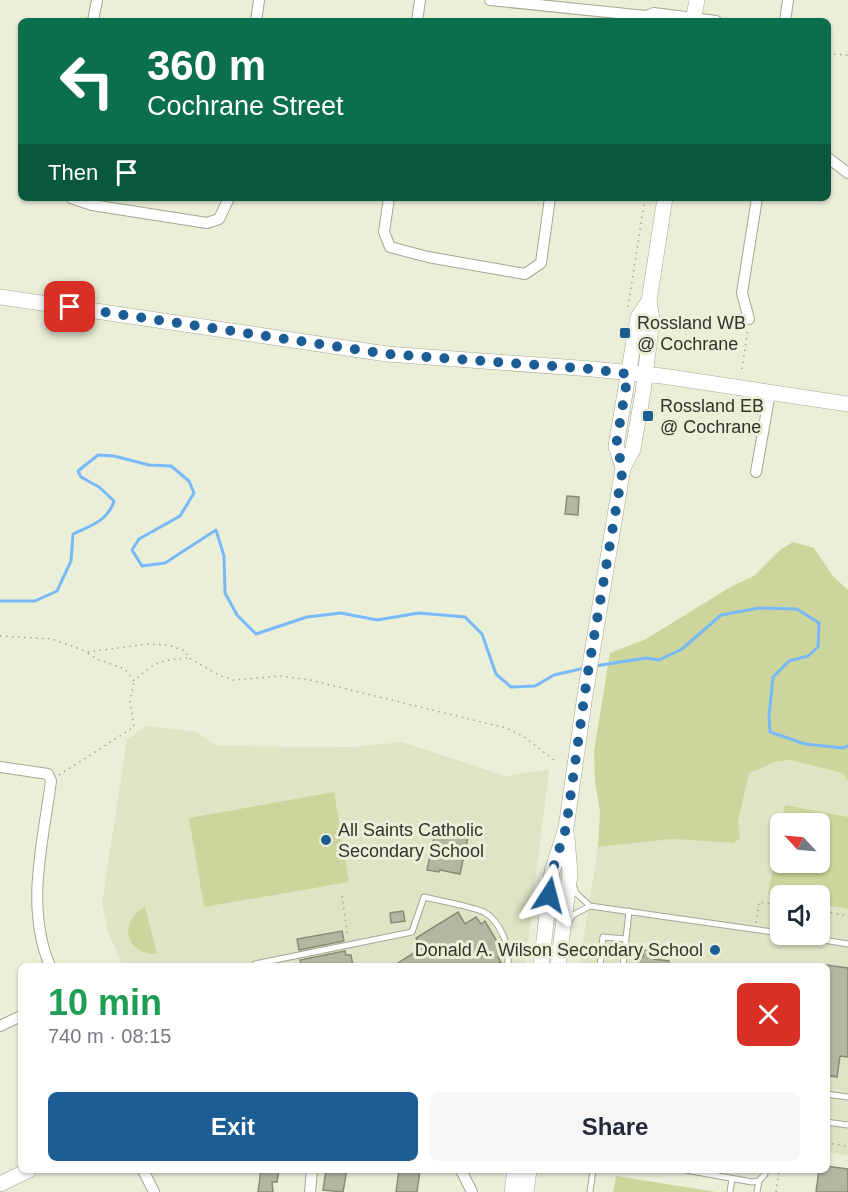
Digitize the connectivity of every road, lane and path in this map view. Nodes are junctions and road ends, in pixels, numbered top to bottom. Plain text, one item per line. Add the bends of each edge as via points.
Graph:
1 (97, 0) edge
2 (259, 0) edge
3 (420, 0) edge
4 (490, 0) edge
5 (697, 0) edge
6 (788, 0) edge
7 (576, 15) edge
8 (94, 18) edge
9 (256, 18) edge
10 (417, 18) edge
11 (631, 18) edge
12 (650, 18) edge
13 (683, 18) edge
14 (694, 18) edge
15 (785, 18) edge
16 (831, 54) edge
17 (848, 55) edge
18 (831, 161) edge
19 (848, 173) edge
20 (80, 201) edge
21 (228, 201) edge
22 (389, 201) edge
23 (550, 201) edge
24 (645, 201) edge
25 (665, 201) edge
26 (757, 201) edge
27 (0, 297) edge
28 (649, 301) junction
29 (628, 310) dead end
30 (749, 319) joint
31 (742, 369) dead end
32 (628, 374) junction
33 (645, 374) junction
34 (770, 393) junction
35 (848, 404) edge
36 (623, 468) junction
37 (756, 472) dead end
38 (0, 636) edge
39 (88, 652) junction
40 (189, 657) junction
41 (134, 681) junction
42 (554, 760) dead end
43 (0, 767) edge
44 (51, 781) junction
45 (566, 828) junction
46 (570, 874) junction
47 (342, 896) dead end
48 (770, 904) edge
49 (590, 906) junction
50 (629, 911) junction
51 (830, 912) edge
52 (848, 916) edge
53 (755, 929) junction
54 (562, 931) junction
55 (770, 931) edge
56 (626, 939) junction
57 (830, 941) edge
58 (848, 944) edge
59 (349, 945) junction
60 (49, 963) edge
61 (273, 963) edge
62 (508, 963) edge
63 (541, 963) edge
64 (558, 963) edge
65 (600, 963) edge
66 (623, 963) edge
67 (18, 1017) edge
68 (0, 1026) edge
69 (830, 1095) edge
70 (848, 1097) edge
71 (830, 1123) edge
72 (848, 1125) edge
73 (830, 1144) edge
74 (848, 1146) edge
75 (23, 1173) edge
76 (144, 1173) edge
77 (312, 1173) edge
78 (462, 1173) edge
79 (515, 1173) edge
80 (529, 1173) edge
81 (593, 1173) edge
82 (701, 1173) edge
83 (765, 1173) edge
84 (779, 1173) edge
85 (732, 1179) junction
86 (759, 1181) junction
87 (0, 1184) edge
88 (154, 1192) edge
89 (310, 1192) edge
90 (472, 1192) edge
91 (512, 1192) edge
92 (526, 1192) edge
93 (590, 1192) edge
94 (730, 1192) edge
95 (758, 1192) edge
96 (776, 1192) edge

1 - 8 street
2 - 9 street
3 - 10 street
4 - 7 street
5 - 14 main road
6 - 15 street
7 - 11 street
12 - 13 street via 654,13
16 - 17 path
18 - 19 street
20 - 21 street via 207,223 219,219
22 - 23 street via 384,232 390,247 525,274 541,263
24 - 29 path
25 - 28 main road
26 - 30 street via 742,293
27 - 32 main road via 387,354
28 - 32 main road via 638,318
28 - 33 main road via 652,319
30 - 31 path
32 - 33 main road
32 - 36 main road via 616,446
33 - 34 main road
33 - 36 main road via 633,448
34 - 35 main road
34 - 37 street
36 - 45 main road
38 - 39 path via 52,639
39 - 40 path via 148,644 168,645 185,651
39 - 41 path via 125,669
40 - 41 path via 162,660
40 - 42 path via 233,680 281,676 310,680 506,728
41 - 44 path via 130,702 134,727
43 - 44 street via 48,774
44 - 60 street via 36,892 38,922
45 - 46 main road
45 - 63 main road via 552,872
46 - 49 lane via 576,893
46 - 54 main road
47 - 59 path
48 - 53 path via 759,902
49 - 50 lane
49 - 54 lane via 573,915
50 - 53 lane
50 - 56 lane
51 - 52 path
53 - 55 lane
54 - 64 main road
56 - 65 lane via 603,937
56 - 66 lane
57 - 58 lane
59 - 61 lane
59 - 62 lane via 412,932 424,897 484,912 504,934
67 - 68 street
69 - 70 lane
71 - 72 lane
73 - 74 path
75 - 87 main road
76 - 88 street
77 - 89 street
78 - 90 street
79 - 91 main road
80 - 92 main road
81 - 93 lane
82 - 85 lane
83 - 86 lane
84 - 96 path
85 - 86 lane
85 - 94 lane
86 - 95 lane

